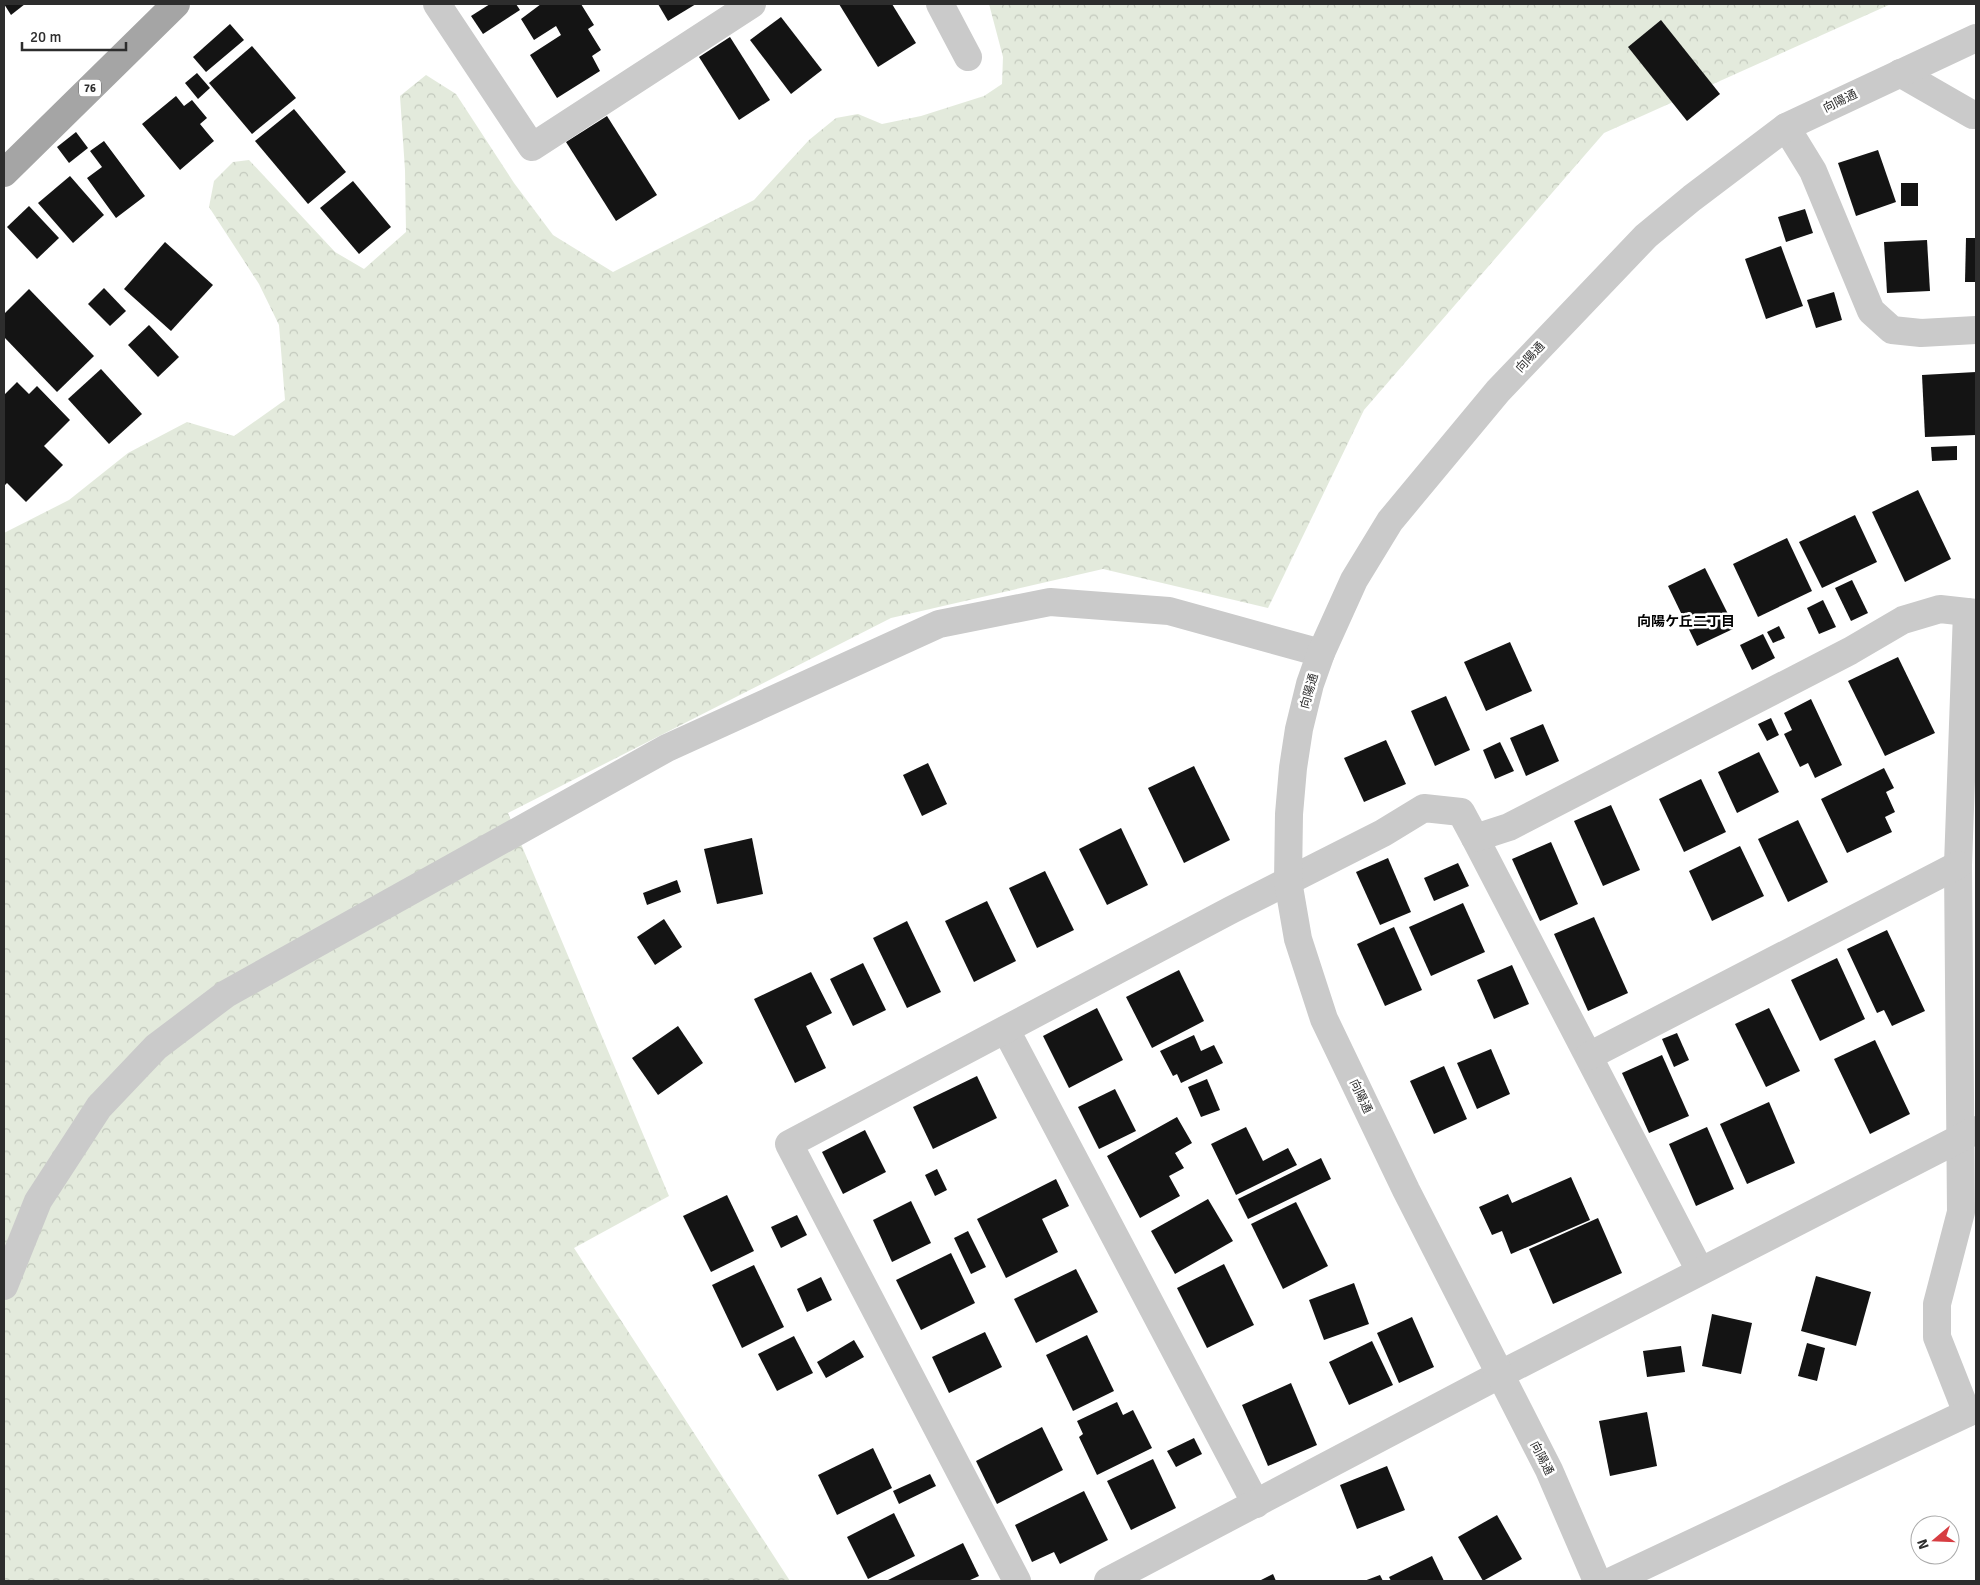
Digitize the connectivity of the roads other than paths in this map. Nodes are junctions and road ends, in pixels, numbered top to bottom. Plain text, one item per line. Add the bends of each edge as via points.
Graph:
1 (176, 4) edge
2 (437, 4) edge
3 (752, 4) edge
4 (940, 4) edge
5 (1976, 38) edge
6 (968, 57) dead end
7 (1900, 72) junction
8 (1976, 115) edge
9 (1786, 127) junction
10 (4, 173) edge
11 (1976, 330) edge
12 (1972, 613) edge
13 (1321, 653) junction
14 (1475, 838) junction
15 (1958, 865) junction
16 (1288, 881) junction
17 (1006, 1030) junction
18 (1589, 1056) junction
19 (1968, 1134) edge
20 (1700, 1271) junction
21 (4, 1286) edge
22 (1500, 1375) junction
23 (1972, 1411) edge
24 (1256, 1504) junction
25 (1016, 1581) edge
26 (1108, 1581) edge
27 (1598, 1581) edge
28 (1612, 1581) edge

1 - 10 main road, 76
2 - 3 street via 532,148
4 - 6 street
5 - 7 street, 向陽通
7 - 8 street
7 - 9 street, 向陽通
9 - 11 street via 1813,171 1871,311 1892,330 1921,333
9 - 13 street, 向陽通 via 1646,236 1498,391 1390,521 1354,580
12 - 14 street via 1940,609 1903,620 1509,827
12 - 15 street
13 - 16 street, 向陽通 via 1308,693 1292,768
13 - 21 street via 1169,611 1050,602 939,624 667,748 226,994 156,1047 99,1107 38,1201
14 - 16 street via 1461,812 1424,808 1383,833
14 - 18 street
15 - 18 street
15 - 19 street
16 - 17 street
16 - 22 street, 向陽通 via 1298,939 1324,1019
17 - 24 street
17 - 25 street via 789,1144
18 - 20 street
19 - 20 street
19 - 23 street via 1961,1212 1938,1304 1937,1337
20 - 22 street
22 - 24 street
22 - 27 street, 向陽通 via 1549,1470
23 - 28 street
24 - 26 street

